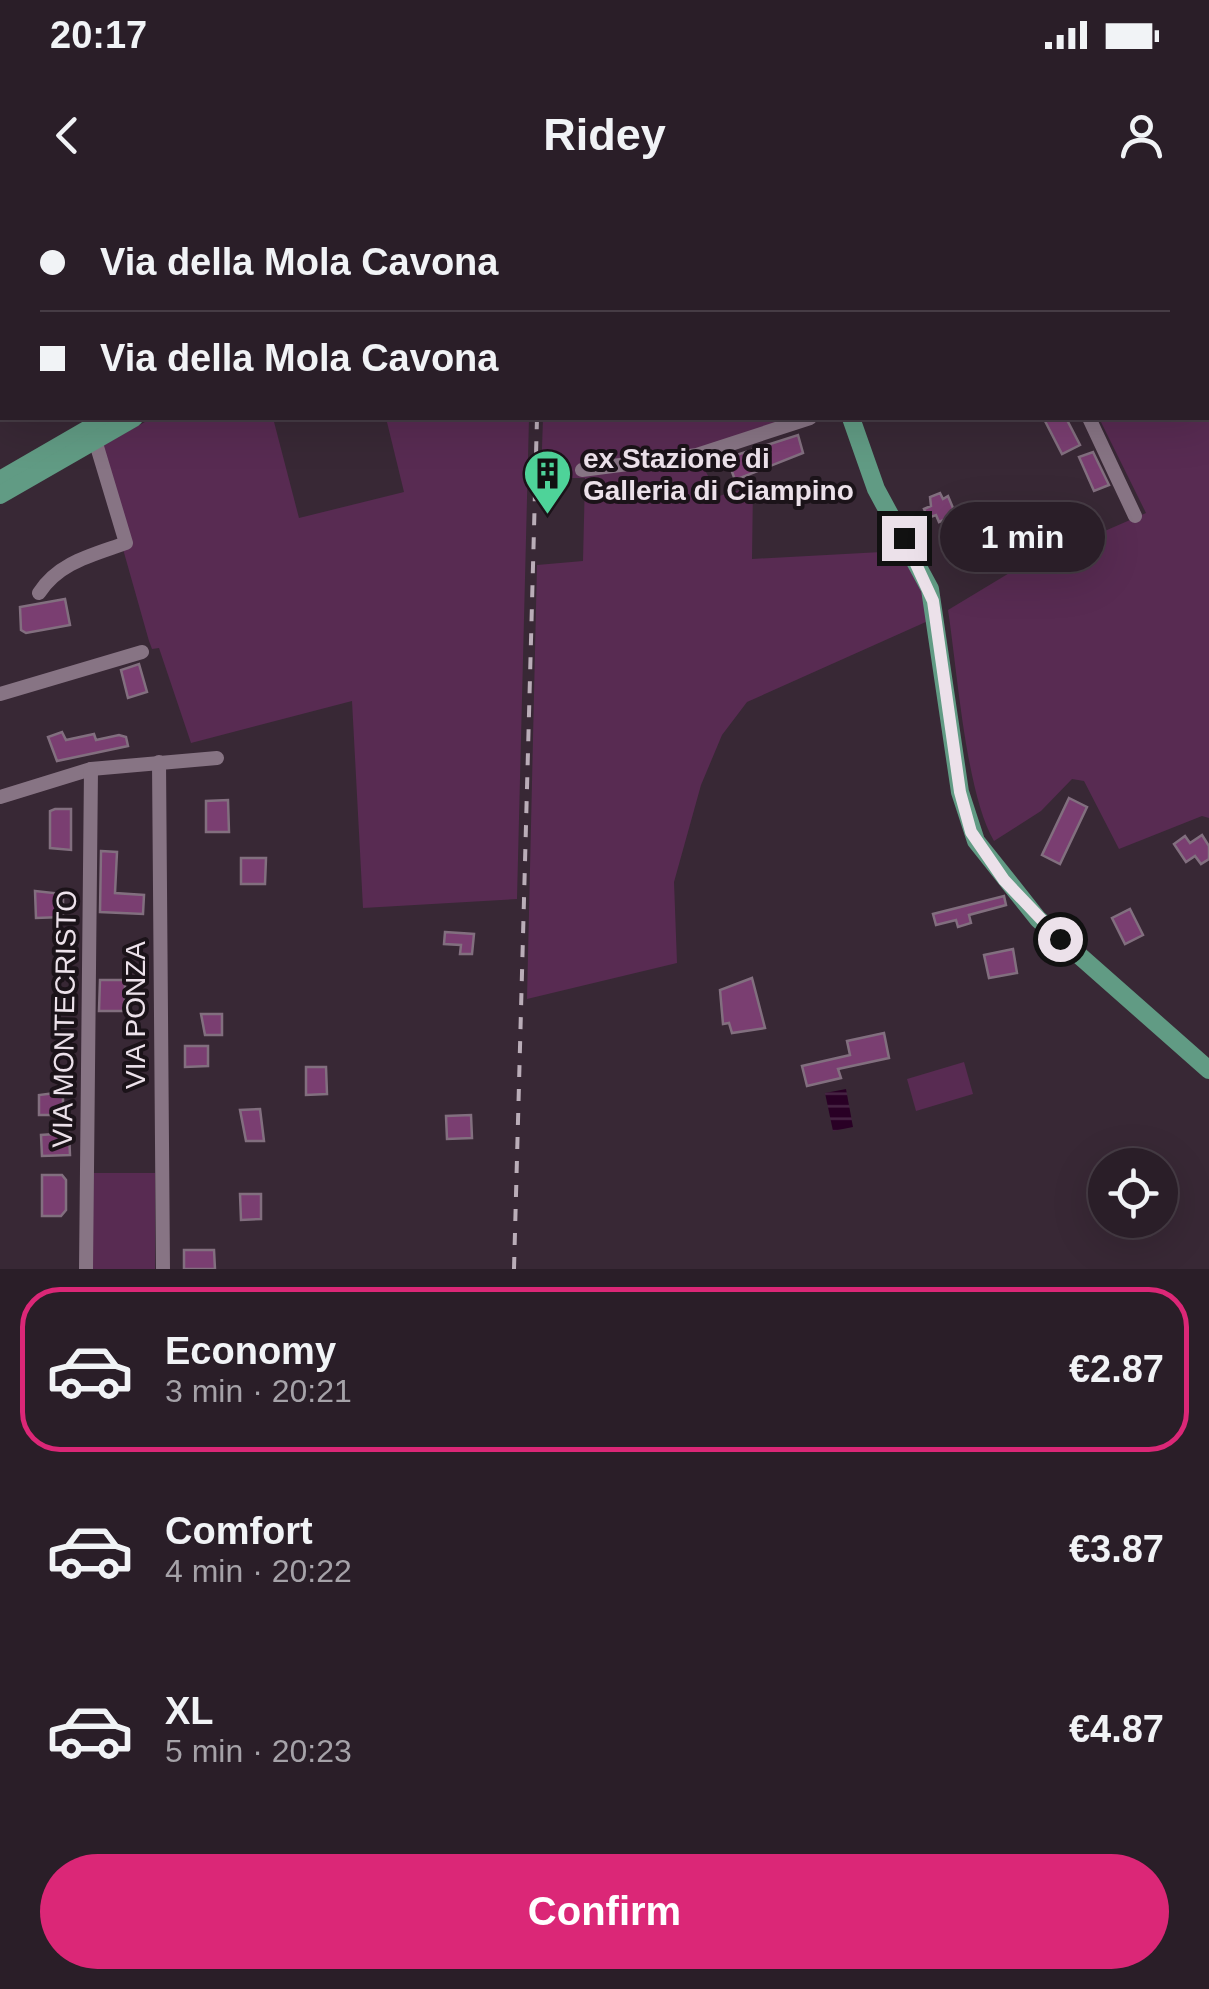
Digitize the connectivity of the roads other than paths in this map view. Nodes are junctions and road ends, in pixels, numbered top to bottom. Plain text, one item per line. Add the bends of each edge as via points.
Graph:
1 (104, 420) edge
2 (130, 420) edge
3 (804, 420) edge
4 (852, 420) edge
5 (1090, 420) edge
6 (94, 440) junction
7 (582, 470) dead end
8 (0, 480) edge
9 (0, 495) edge
10 (1134, 516) dead end
11 (39, 593) dead end
12 (142, 652) dead end
13 (0, 694) edge
14 (217, 758) dead end
15 (159, 762) junction
16 (91, 769) junction
17 (0, 797) edge
18 (1209, 1070) edge
19 (86, 1269) edge
20 (163, 1269) edge

1 - 8 main road
2 - 6 main road
3 - 7 street via 697,455
4 - 18 main road via 876,489 930,588 960,792 976,841 1038,919
5 - 10 street
6 - 9 main road
6 - 11 street via 126,543 68,564
12 - 13 street
14 - 15 street
15 - 16 street
15 - 20 street, VIA PONZA
16 - 17 street
16 - 19 street, VIA MONTECRISTO

